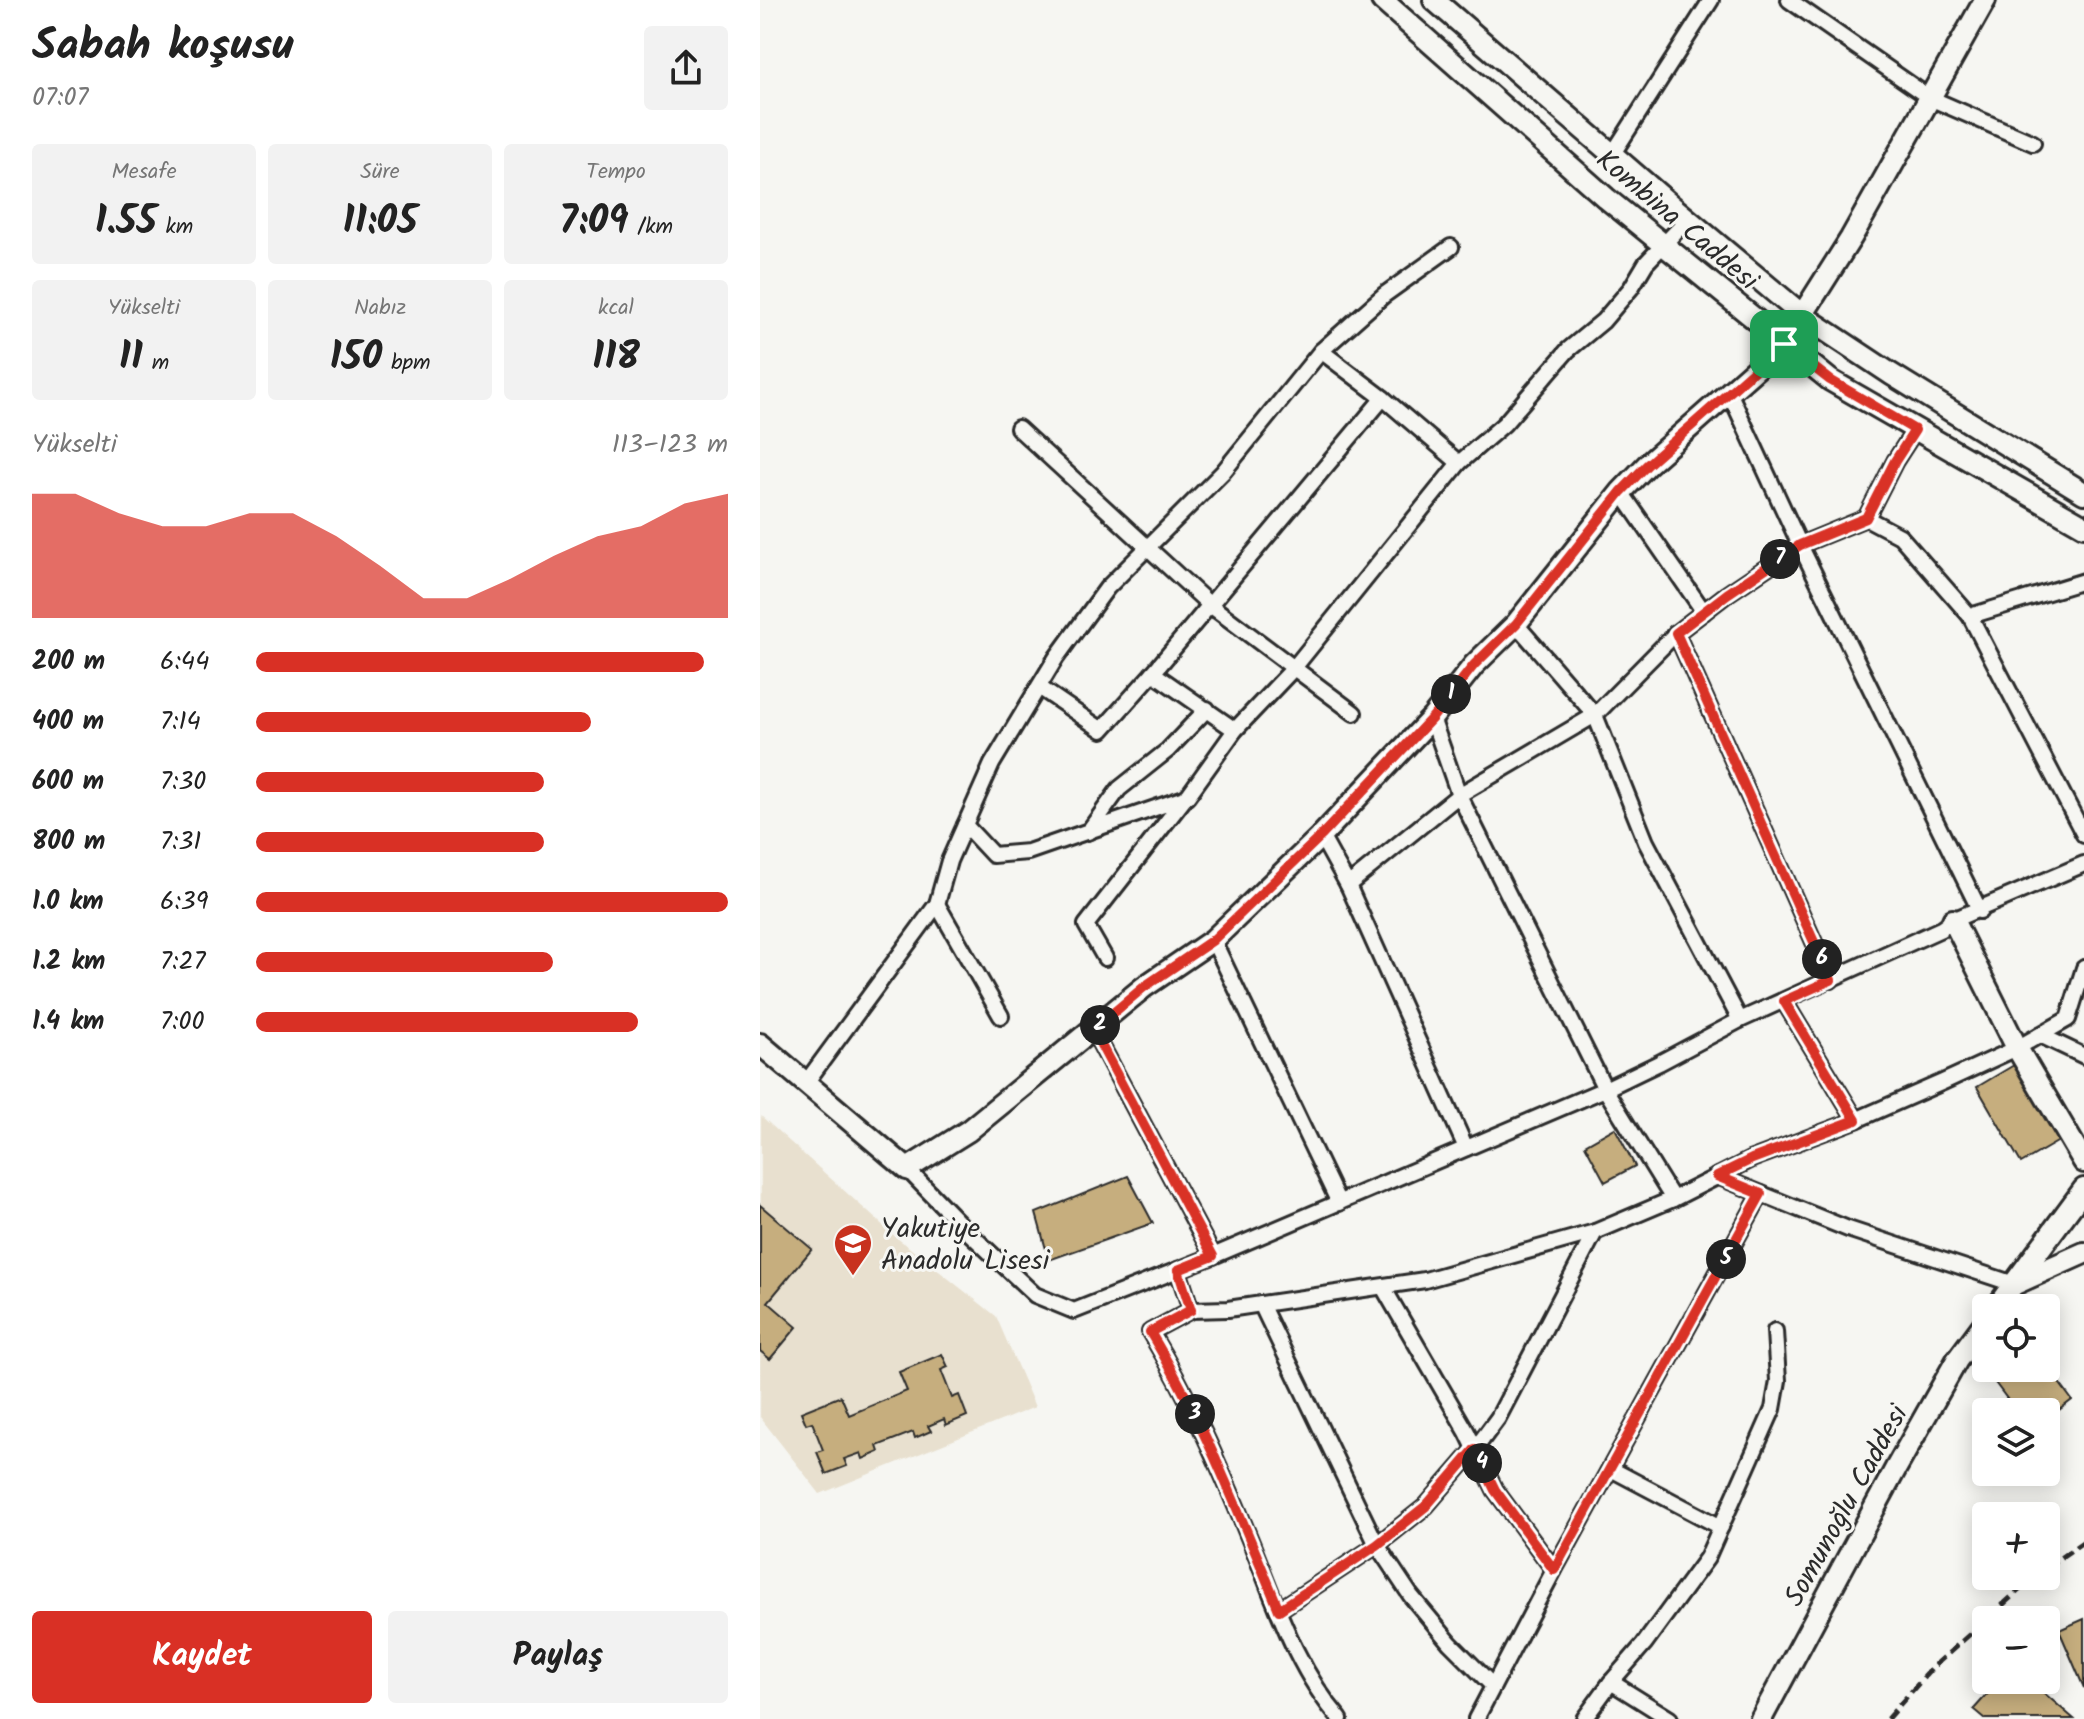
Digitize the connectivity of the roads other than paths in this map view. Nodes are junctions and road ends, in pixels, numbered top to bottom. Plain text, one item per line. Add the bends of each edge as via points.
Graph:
1 (1382, 0) edge
2 (1434, 0) edge
3 (1711, 0) edge
4 (1789, 0) edge
5 (1985, 0) edge
6 (1930, 98) junction
7 (2033, 143) dead end
8 (1612, 155) junction
9 (1687, 220) junction
10 (1666, 244) junction
11 (1451, 247) dead end
12 (1802, 315) junction
13 (1784, 344) junction
14 (1321, 351) junction
15 (1729, 392) junction
16 (1383, 398) junction
17 (1018, 428) dead end
18 (1915, 430) junction
19 (1459, 463) junction
20 (1621, 492) junction
21 (2084, 493) edge
22 (1866, 518) junction
23 (2084, 526) edge
24 (1800, 545) junction
25 (1147, 548) junction
26 (2084, 581) edge
27 (1210, 605) junction
28 (1704, 612) junction
29 (1970, 616) junction
30 (1516, 624) junction
31 (1676, 633) junction
32 (1293, 669) junction
33 (1153, 673) junction
34 (1039, 687) junction
35 (1207, 709) junction
36 (1354, 713) dead end
37 (1595, 715) junction
38 (1432, 718) junction
39 (1235, 730) junction
40 (1459, 795) junction
41 (1187, 797) junction
42 (965, 825) junction
43 (1088, 832) junction
44 (2084, 835) edge
45 (1321, 836) junction
46 (2084, 864) edge
47 (1348, 885) junction
48 (937, 904) junction
49 (1980, 911) junction
50 (1953, 920) junction
51 (1213, 940) junction
52 (1105, 958) dead end
53 (2084, 968) edge
54 (1831, 980) junction
55 (1784, 1001) junction
56 (1001, 1016) dead end
57 (1740, 1020) junction
58 (1093, 1030) junction
59 (2040, 1035) junction
60 (760, 1044) edge
61 (2017, 1048) junction
62 (2084, 1056) edge
63 (805, 1084) junction
64 (1605, 1089) junction
65 (1856, 1120) junction
66 (1466, 1148) junction
67 (2084, 1162) edge
68 (907, 1169) junction
69 (1717, 1176) junction
70 (2084, 1189) edge
71 (1761, 1194) junction
72 (1673, 1199) junction
73 (1339, 1203) junction
74 (1595, 1232) junction
75 (2084, 1253) edge
76 (1213, 1256) junction
77 (1178, 1270) junction
78 (2014, 1284) junction
79 (1383, 1287) junction
80 (2006, 1294) edge
81 (1261, 1304) junction
82 (1191, 1310) junction
83 (1775, 1331) dead end
84 (1972, 1340) edge
85 (1475, 1449) junction
86 (1611, 1469) junction
87 (1721, 1527) junction
88 (1377, 1545) junction
89 (1554, 1570) junction
90 (1279, 1610) junction
91 (1611, 1682) junction
92 (1493, 1686) junction
93 (1661, 1717) edge
94 (1340, 1719) edge
95 (1476, 1719) edge
96 (1584, 1719) edge
97 (1761, 1719) edge

1 - 10 main road, Kombina Caddesi via 1606,198
2 - 8 main road, Kombina Caddesi
3 - 8 street
4 - 6 street
5 - 6 main road
6 - 7 street
6 - 12 main road
8 - 9 main road, Kombina Caddesi
9 - 10 street
9 - 12 main road, Kombina Caddesi
10 - 13 main road, Kombina Caddesi
10 - 19 street via 1603,321
11 - 14 street via 1384,295
12 - 13 main road
12 - 21 main road, Kombina Caddesi
13 - 15 main road
13 - 18 main road, Kombina Caddesi via 1830,380
14 - 16 street
14 - 25 street via 1223,472
15 - 20 main road
15 - 24 street
16 - 19 street
16 - 27 street
17 - 25 street
18 - 22 street
18 - 23 main road, Kombina Caddesi
19 - 32 street
20 - 28 street
20 - 30 main road
22 - 24 street
22 - 29 street via 1900,536
24 - 28 street
24 - 49 street
25 - 27 street
25 - 34 street via 1107,588
26 - 29 street
27 - 32 street
27 - 33 street
28 - 31 street
29 - 44 street
30 - 37 street
30 - 38 main road
31 - 37 street
31 - 54 street
32 - 36 street
32 - 39 street
33 - 34 street via 1102,730
33 - 35 street
34 - 42 street via 992,764
35 - 39 street
35 - 43 street via 1168,750 1119,789
37 - 40 street
37 - 57 street via 1646,842
38 - 40 street
38 - 45 main road
39 - 41 street
40 - 47 street
40 - 64 street
41 - 43 street
41 - 52 street via 1086,925
42 - 43 street via 993,855 1028,852
42 - 48 street
45 - 47 street
45 - 51 main road
46 - 49 street
47 - 66 street
48 - 56 street
48 - 63 street
49 - 50 street
50 - 54 street
50 - 61 main road
51 - 58 main road
51 - 73 street
53 - 59 street via 2068,1019
54 - 55 street
55 - 57 street
55 - 65 street
57 - 64 street
58 - 68 main road via 968,1131
58 - 76 street
59 - 61 street
59 - 62 street
60 - 63 main road
61 - 65 street
61 - 67 main road
63 - 68 main road
64 - 66 street
64 - 72 street
65 - 69 street
66 - 73 street
68 - 77 street via 1035,1295 1074,1311
69 - 71 street
69 - 72 street
70 - 78 main road
71 - 78 street
71 - 86 street
72 - 74 street
73 - 76 street
74 - 79 street
74 - 85 street via 1498,1418
75 - 78 main road
76 - 77 street
77 - 82 street
78 - 80 main road
79 - 81 street
79 - 85 street
81 - 82 street
81 - 88 street
82 - 90 street via 1150,1332 1218,1462
83 - 87 street via 1778,1381 1773,1409
84 - 97 main road, Somunoğlu Caddesi
85 - 88 street via 1426,1506
85 - 89 street via 1495,1490
86 - 87 street
86 - 89 street
87 - 91 street via 1707,1558
88 - 90 street
88 - 92 street via 1411,1596
89 - 92 street
90 - 94 street via 1322,1699
91 - 93 street
91 - 96 street
92 - 95 street

